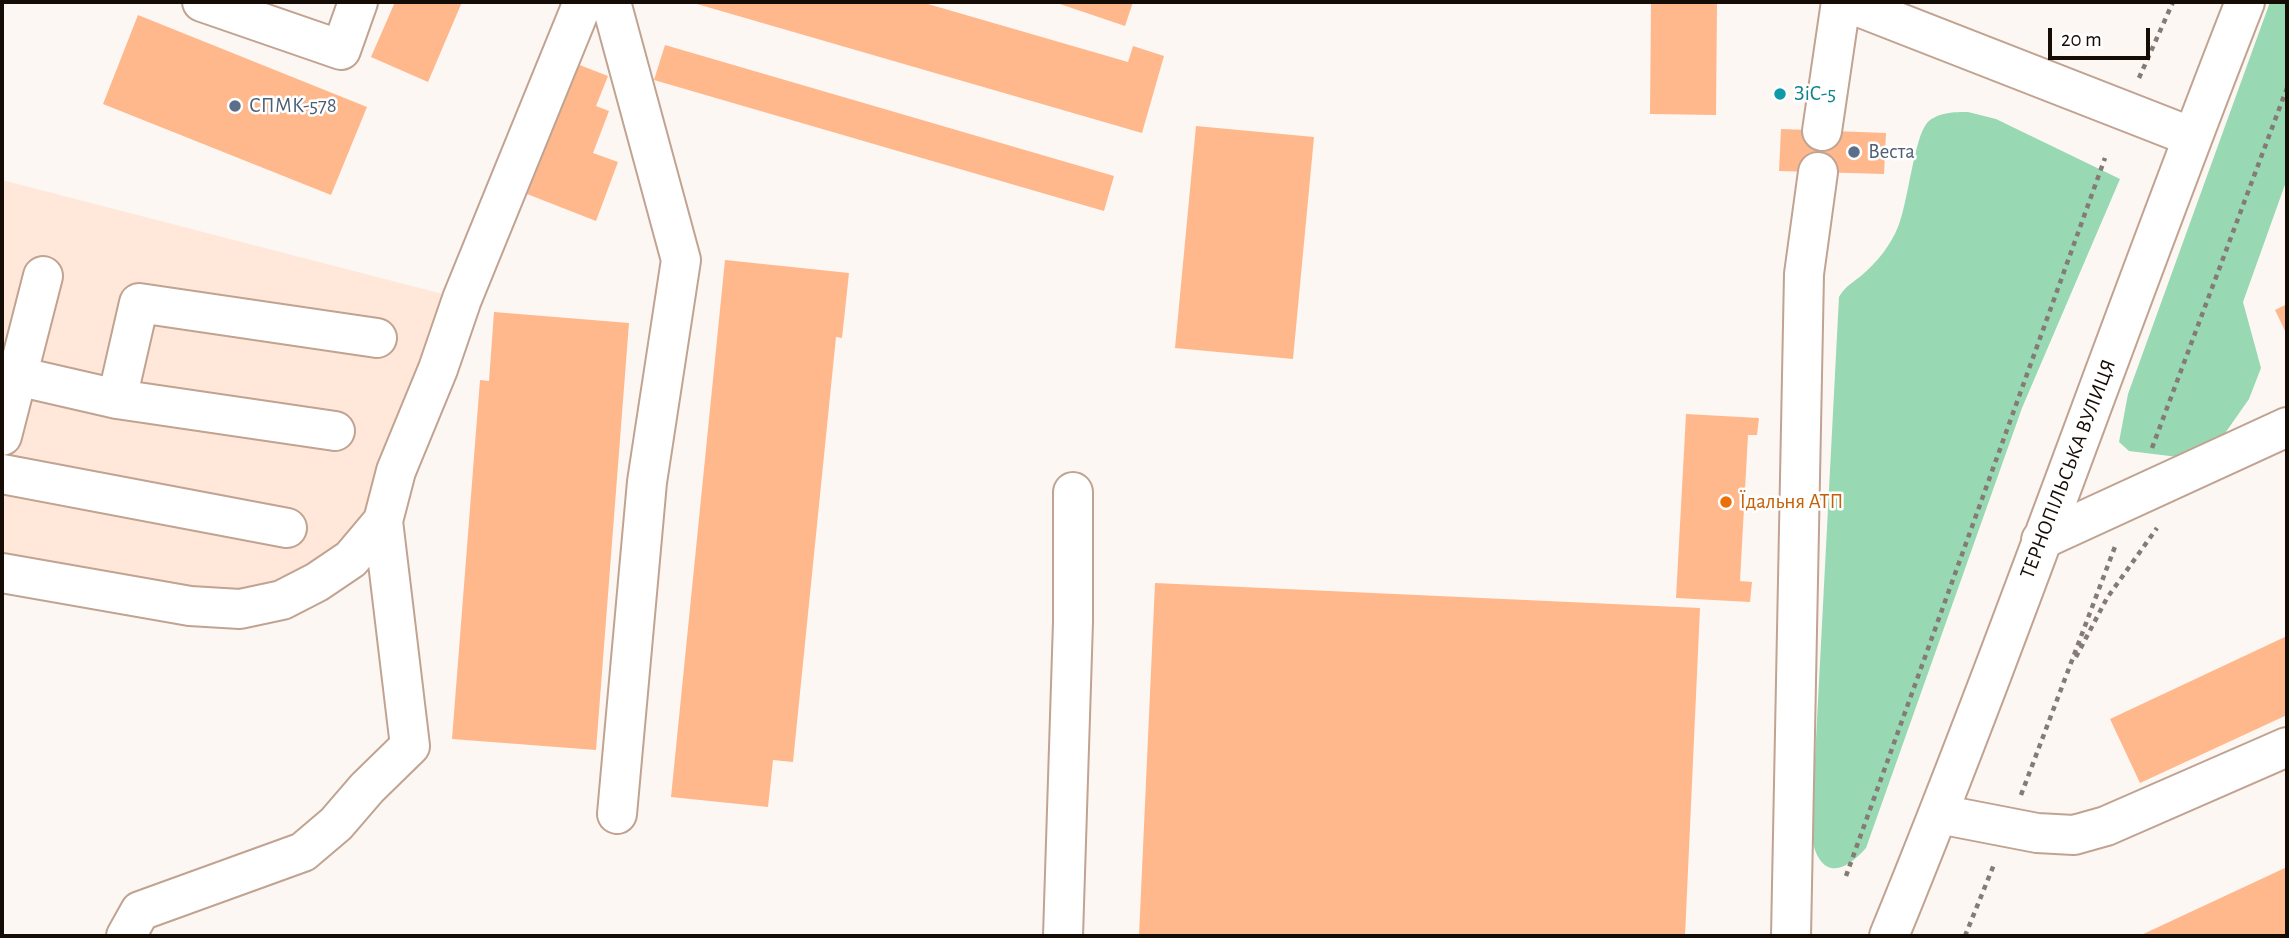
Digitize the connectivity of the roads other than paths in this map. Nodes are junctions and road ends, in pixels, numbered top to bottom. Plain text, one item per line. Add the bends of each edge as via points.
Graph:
1 (202, 2) edge
2 (358, 2) edge
3 (583, 2) edge
4 (611, 2) edge
5 (1843, 2) edge
6 (2245, 2) edge
7 (1822, 131) dead end
8 (2192, 137) junction
9 (1818, 172) dead end
10 (43, 276) dead end
11 (377, 338) dead end
12 (17, 376) junction
13 (117, 399) junction
14 (2287, 427) edge
15 (335, 431) dead end
16 (2, 436) edge
17 (2, 474) edge
18 (1073, 492) dead end
19 (383, 521) junction
20 (287, 528) dead end
21 (2042, 540) junction
22 (2, 573) edge
23 (2287, 747) edge
24 (617, 814) dead end
25 (1939, 814) junction
26 (125, 936) edge
27 (1063, 936) edge
28 (1791, 936) edge
29 (1889, 936) edge

1 - 2 main road via 341,50
3 - 19 main road via 462,299 396,471
4 - 24 main road via 681,260 647,482
5 - 7 main road
5 - 8 main road
6 - 8 main road, ТЕРНОПІЛЬСЬКА ВУЛИЦЯ
8 - 21 main road, ТЕРНОПІЛЬСЬКА ВУЛИЦЯ
9 - 28 main road via 1804,274
10 - 12 main road
11 - 13 main road via 139,303
12 - 13 main road
12 - 16 main road
13 - 15 main road
14 - 21 main road
17 - 20 main road
18 - 27 main road
19 - 22 main road via 351,559 317,582 282,600 240,609 190,606
19 - 26 main road via 410,746 303,852 140,911
21 - 25 main road, ТЕРНОПІЛЬСЬКА ВУЛИЦЯ
23 - 25 main road via 2106,826 2074,835 2037,833
25 - 29 main road, ТЕРНОПІЛЬСЬКА ВУЛИЦЯ

